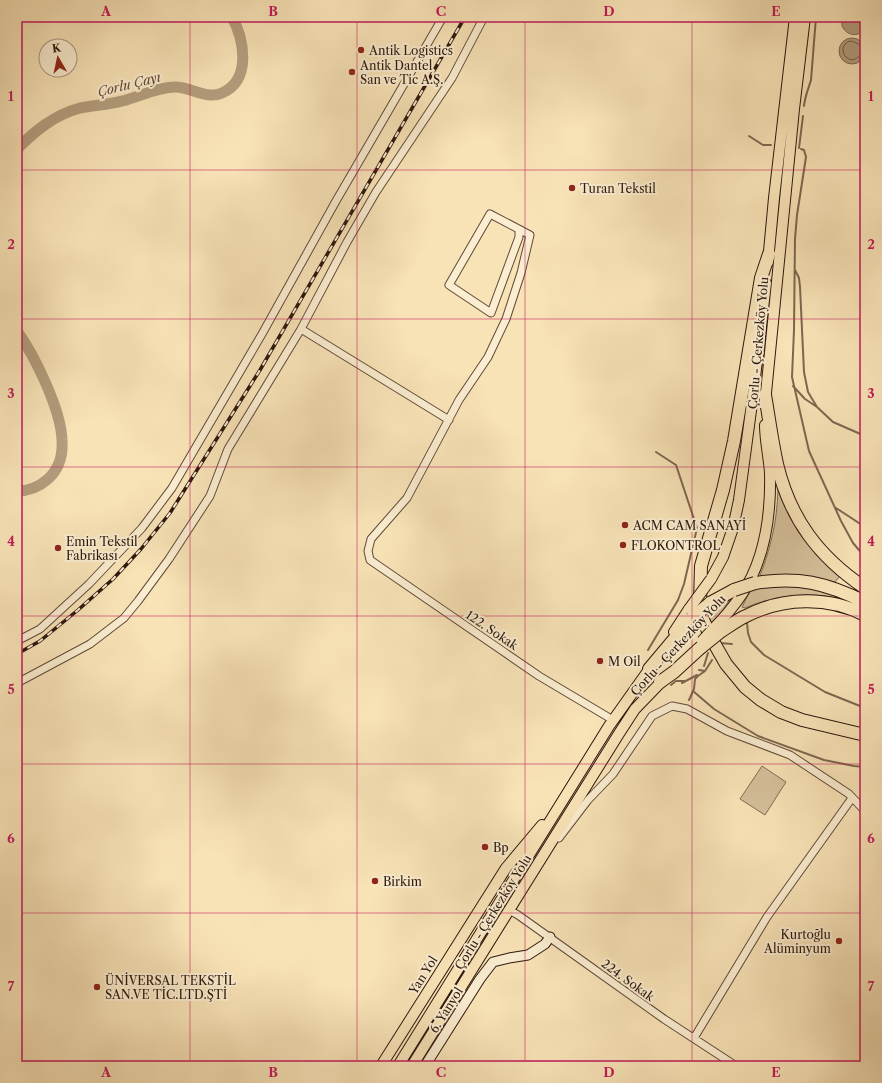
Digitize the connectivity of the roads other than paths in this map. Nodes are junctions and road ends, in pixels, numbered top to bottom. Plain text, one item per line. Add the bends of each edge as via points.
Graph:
1 (443, 17) edge
2 (484, 17) edge
3 (795, 17) edge
4 (805, 17) edge
5 (519, 230) junction
6 (769, 254) junction
7 (301, 329) junction
8 (765, 395) junction
9 (448, 420) junction
10 (865, 588) edge
11 (865, 602) edge
12 (690, 614) junction
13 (865, 615) edge
14 (717, 631) junction
15 (18, 639) edge
16 (649, 669) joint
17 (660, 682) joint
18 (17, 683) edge
19 (613, 720) junction
20 (865, 735) edge
21 (852, 798) junction
22 (562, 803) junction
23 (865, 811) edge
24 (538, 865) junction
25 (487, 897) junction
26 (499, 904) junction
27 (509, 910) junction
28 (550, 937) junction
29 (694, 1038) junction
30 (381, 1066) edge
31 (398, 1066) edge
32 (412, 1066) edge
33 (425, 1066) edge
34 (736, 1066) edge

1 - 15 street via 172,488 142,528 89,584 40,630
2 - 7 street via 452,78 376,192
3 - 6 main road, Çorlu - Çerkezköy Yolu
4 - 8 main road, Çorlu - Çerkezköy Yolu
5 - 5 street via 490,214 449,285 491,313 519,237
5 - 9 street via 530,235 506,319 488,357
6 - 12 main road, Çorlu - Çerkezköy Yolu, bridge via 752,404 733,528 723,558
6 - 20 highway via 761,278 734,441 701,566 702,617 726,664 745,687 761,700 781,712 802,720
7 - 9 street
7 - 18 street via 228,449 210,496 170,559 138,602 124,618 90,644
8 - 10 highway via 777,465 794,513 826,556
8 - 14 main road, Çorlu - Çerkezköy Yolu via 770,490 765,534 752,577
9 - 19 street, 122. Sokak via 407,498 371,539 368,550 370,560 539,676
11 - 12 highway, bridge via 820,584 787,580 754,583 734,590
12 - 16 highway
13 - 14 highway via 844,606 821,601 792,602 758,610
14 - 17 highway, bridge
16 - 19 main road, Çorlu - Çerkezköy Yolu
17 - 24 main road, Çorlu - Çerkezköy Yolu via 631,714
19 - 22 main road, Çorlu - Çerkezköy Yolu
21 - 23 street
21 - 24 street via 790,755 727,731 687,709 672,706 652,716 613,774 588,800
21 - 29 street via 767,917
22 - 25 main road, Yan Yol via 506,868
22 - 26 main road, Çorlu - Çerkezköy Yolu
24 - 27 main road, Çorlu - Çerkezköy Yolu
25 - 26 main road
25 - 30 main road, Yan Yol
26 - 27 main road
26 - 31 main road, Çorlu - Çerkezköy Yolu
27 - 28 street, 224. Sokak
27 - 32 main road, Çorlu - Çerkezköy Yolu
28 - 29 street, 224. Sokak
28 - 33 main road, 6. Yanyol via 545,944 528,956 493,962
29 - 34 street, 224. Sokak

